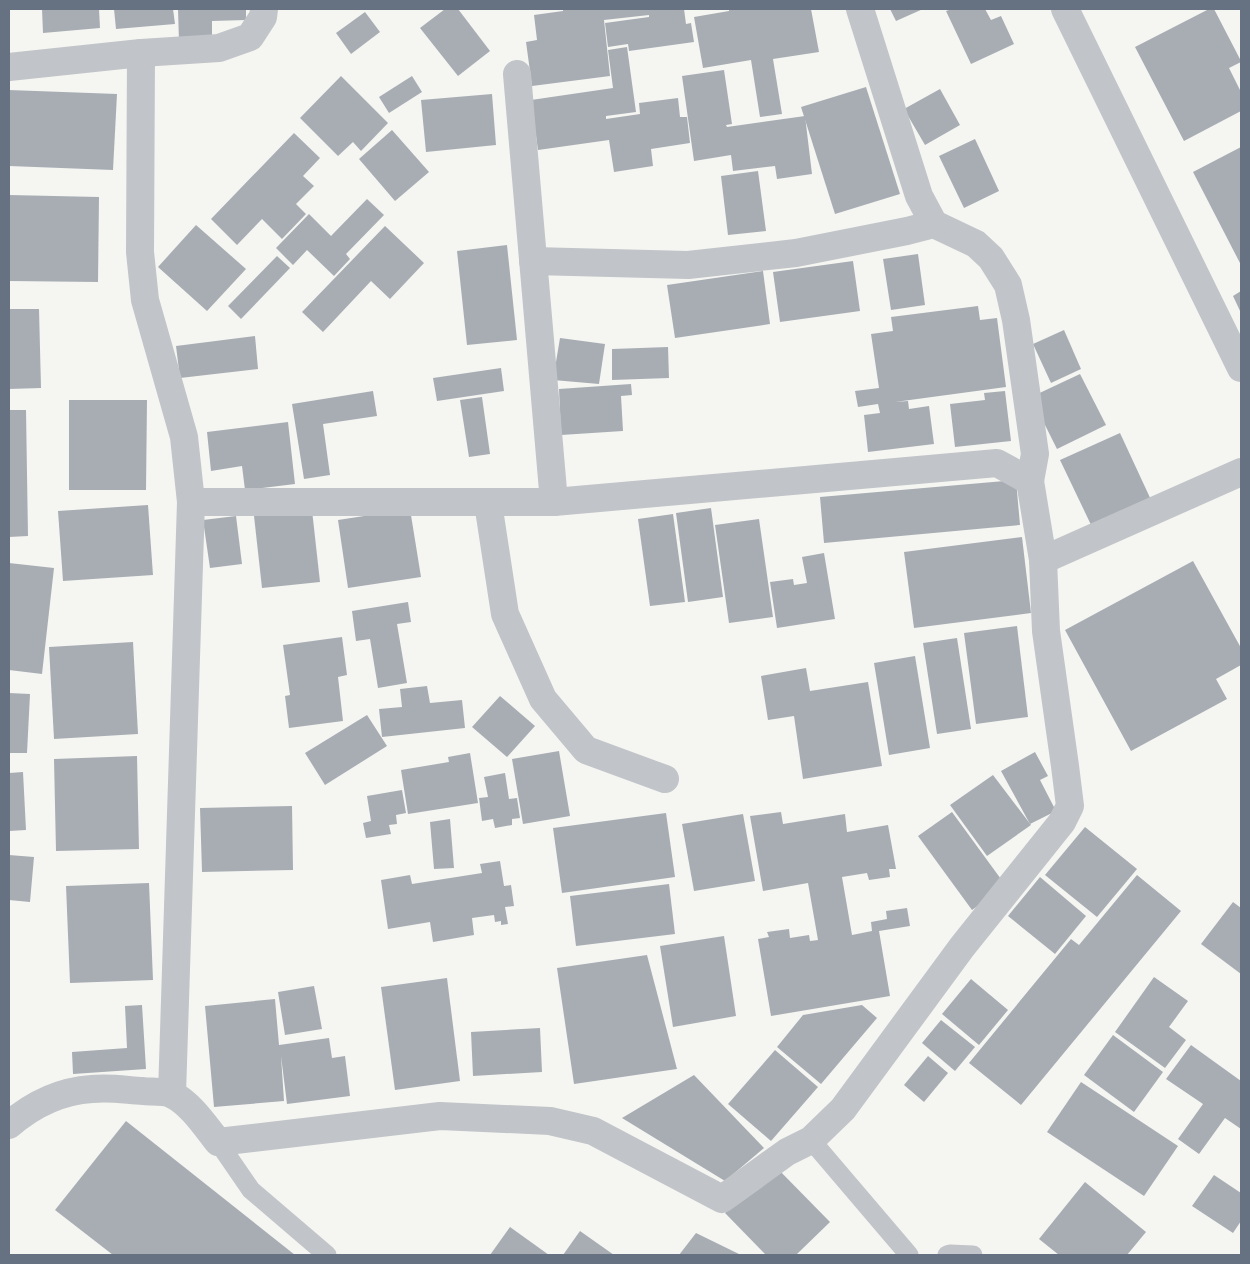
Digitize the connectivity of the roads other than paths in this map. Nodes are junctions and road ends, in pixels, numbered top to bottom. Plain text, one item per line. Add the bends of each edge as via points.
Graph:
1 (264, 9) edge
2 (860, 9) edge
3 (1065, 9) edge
4 (141, 53) junction
5 (9, 67) edge
6 (517, 74) dead end
7 (934, 224) junction
8 (533, 261) junction
9 (1241, 368) edge
10 (1241, 472) edge
11 (1030, 481) junction
12 (191, 502) junction
13 (488, 502) junction
14 (554, 502) junction
15 (1043, 560) junction
16 (665, 780) dead end
17 (172, 1094) junction
18 (9, 1125) edge
19 (811, 1140) junction
20 (218, 1142) junction
21 (327, 1255) edge
22 (909, 1255) edge
23 (947, 1255) edge
24 (972, 1255) edge

1 - 4 street via 263,17 250,38 219,48
2 - 7 street via 919,196
3 - 9 street
4 - 5 street
4 - 12 street via 140,252 145,300 184,437
6 - 8 street
7 - 8 street via 796,253 688,265
7 - 11 street via 976,244 991,258 1008,285 1035,454
8 - 14 street
10 - 15 street
11 - 14 street via 997,463
11 - 15 street
12 - 13 street
12 - 17 street
13 - 14 street
13 - 16 street via 504,614 543,699 586,750
15 - 19 street via 1046,631 1070,806 1062,822 962,947 843,1108
17 - 18 street via 114,1089 72,1092 51,1098
17 - 20 street via 189,1108
19 - 20 street via 787,1152 722,1200 593,1131 550,1121 440,1116
19 - 22 lane
20 - 21 lane via 251,1190
23 - 24 lane

